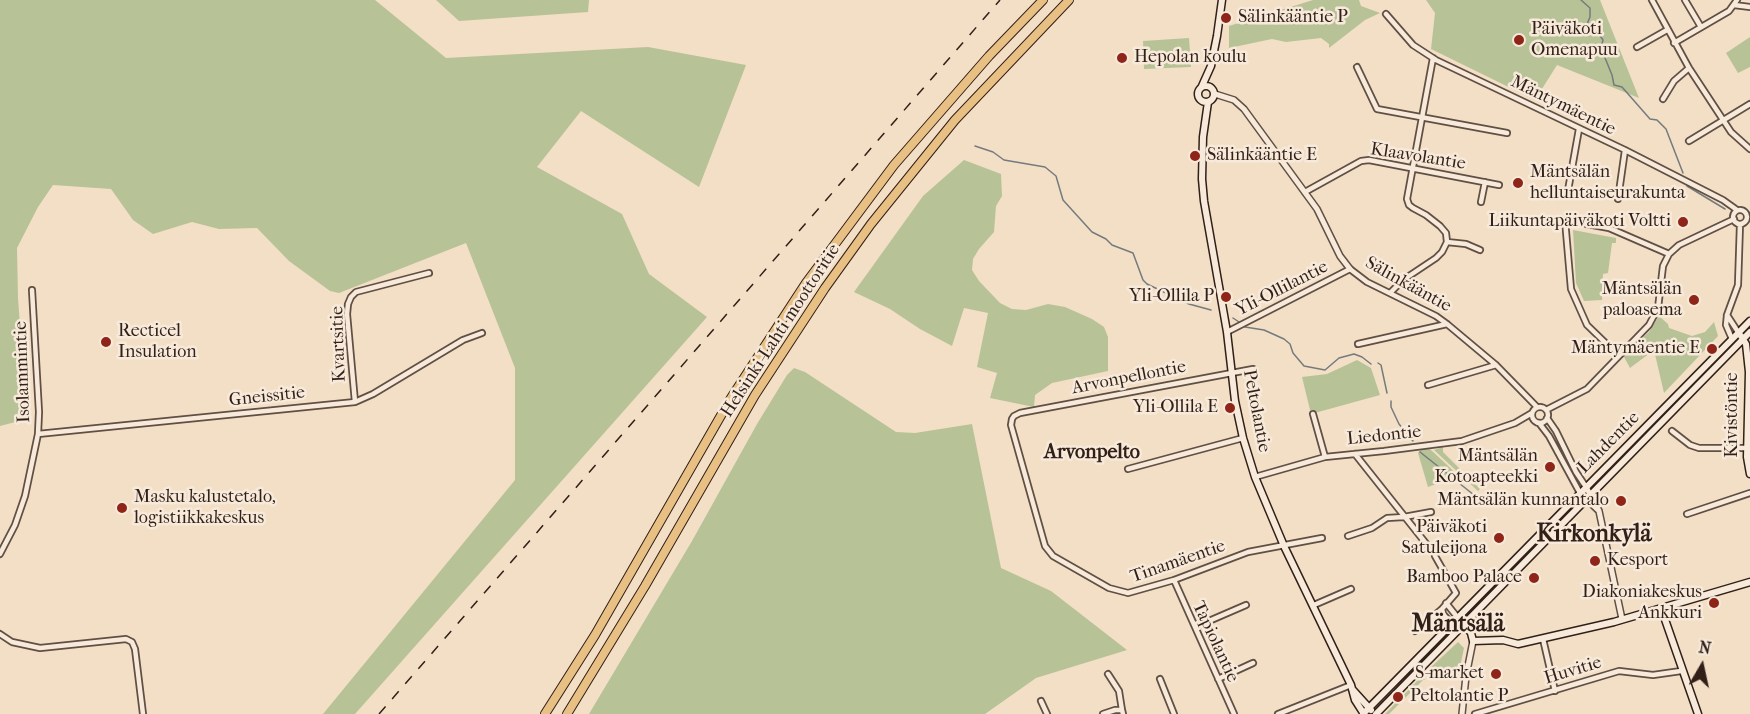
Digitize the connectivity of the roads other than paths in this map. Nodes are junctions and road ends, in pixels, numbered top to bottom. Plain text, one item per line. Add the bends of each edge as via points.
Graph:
1 (1043, 0) edge
2 (1069, 0) edge
3 (1222, 0) edge
4 (1652, 0) edge
5 (1685, 0) edge
6 (1735, 2) edge
7 (1750, 7) edge
8 (1386, 14) dead end
9 (1701, 27) junction
10 (1667, 30) junction
11 (1674, 43) junction
12 (1637, 47) dead end
13 (1432, 58) junction
14 (1211, 66) junction
15 (1357, 67) dead end
16 (1689, 68) junction
17 (1203, 86) junction
18 (1213, 91) junction
19 (1663, 99) dead end
20 (1205, 102) junction
21 (1750, 104) edge
22 (1421, 117) junction
23 (1724, 121) junction
24 (1579, 129) junction
25 (1507, 133) dead end
26 (1689, 141) dead end
27 (1750, 149) edge
28 (1624, 150) junction
29 (1412, 169) junction
30 (1485, 182) junction
31 (1499, 185) dead end
32 (1305, 192) junction
33 (1567, 196) dead end
34 (1618, 199) dead end
35 (1481, 202) dead end
36 (1737, 210) junction
37 (1748, 212) edge
38 (1734, 219) junction
39 (1565, 220) junction
40 (1518, 222) dead end
41 (1740, 224) junction
42 (1447, 242) junction
43 (1480, 250) dead end
44 (1669, 254) junction
45 (1350, 269) junction
46 (429, 273) dead end
47 (32, 290) dead end
48 (1390, 293) junction
49 (1727, 315) junction
50 (1750, 321) edge
51 (1447, 324) junction
52 (1227, 332) junction
53 (1738, 332) junction
54 (1750, 332) edge
55 (482, 333) dead end
56 (1732, 339) junction
57 (1743, 339) junction
58 (1358, 344) dead end
59 (1737, 345) junction
60 (1618, 356) junction
61 (1748, 359) edge
62 (1496, 365) junction
63 (1253, 369) dead end
64 (1232, 372) junction
65 (1428, 384) dead end
66 (355, 402) junction
67 (1537, 408) junction
68 (1546, 411) junction
69 (1532, 413) junction
70 (1313, 414) dead end
71 (1012, 418) joint
72 (1547, 418) junction
73 (1537, 422) junction
74 (1515, 423) junction
75 (1672, 431) dead end
76 (38, 434) junction
77 (1243, 438) junction
78 (1748, 448) junction
79 (1355, 454) junction
80 (1325, 457) junction
81 (1128, 469) dead end
82 (1750, 474) edge
83 (1256, 477) junction
84 (1586, 487) junction
85 (1580, 493) junction
86 (1591, 494) junction
87 (1750, 494) edge
88 (1585, 500) junction
89 (1599, 511) junction
90 (1431, 512) dead end
91 (1687, 514) dead end
92 (1404, 517) junction
93 (1348, 536) dead end
94 (1322, 538) dead end
95 (1284, 546) junction
96 (1428, 546) dead end
97 (0, 554) edge
98 (1435, 556) dead end
99 (1174, 580) junction
100 (1750, 582) edge
101 (1351, 589) dead end
102 (1446, 603) junction
103 (1246, 605) dead end
104 (1314, 605) junction
105 (1661, 608) junction
106 (1442, 609) junction
107 (1458, 618) junction
108 (1622, 619) junction
109 (1452, 624) junction
110 (1464, 625) junction
111 (1194, 627) junction
112 (1458, 630) junction
113 (1415, 631) dead end
114 (0, 634) edge
115 (1543, 639) junction
116 (1472, 640) junction
117 (1253, 663) dead end
118 (1682, 670) junction
119 (1108, 674) dead end
120 (1160, 679) dead end
121 (1218, 679) junction
122 (1351, 687) junction
123 (1555, 691) junction
124 (1041, 701) dead end
125 (1122, 712) edge
126 (1373, 712) edge
127 (143, 714) edge
128 (545, 714) edge
129 (567, 714) edge
130 (1047, 714) edge
131 (1103, 714) edge
132 (1174, 714) edge
133 (1234, 714) edge
134 (1278, 714) edge
135 (1363, 714) edge
136 (1462, 714) edge
137 (1475, 714) edge
138 (1698, 714) edge

1 - 128 highway, Helsinki-Lahti moottoritie via 894,165 806,283 731,398 595,635
2 - 129 highway, Helsinki-Lahti moottoritie via 955,120 825,288 754,395
3 - 14 main road
4 - 10 street
5 - 9 street
6 - 7 street
6 - 9 street via 1729,11
8 - 13 street, Mäntymäentie via 1413,45
9 - 11 street
10 - 11 street
10 - 12 street
11 - 16 street
13 - 22 street
13 - 24 street, Mäntymäentie
14 - 17 main road
14 - 18 main road
15 - 22 street via 1377,109
16 - 19 street via 1674,81
16 - 23 street
17 - 18 main road
17 - 20 main road via 1197,94
18 - 20 main road via 1212,99
18 - 32 street, Sälinkääntie via 1239,104
20 - 52 main road, Peltolantie via 1204,201
21 - 23 street
22 - 25 street
22 - 29 street
23 - 26 street
23 - 27 street
24 - 28 street, Mäntymäentie
24 - 33 street
28 - 34 street
28 - 36 street, Mäntymäentie
29 - 30 street, Klaavolantie
29 - 32 street, Klaavolantie via 1361,161
29 - 42 street via 1409,205 1440,226
30 - 31 street, Klaavolantie
30 - 35 street
32 - 45 street, Sälinkääntie
36 - 37 street
36 - 38 street
37 - 41 street via 1747,219
38 - 41 street
38 - 44 street via 1679,245
39 - 40 street
39 - 44 street via 1610,228
39 - 60 street via 1571,289 1587,325
41 - 49 street via 1738,285
42 - 43 street
42 - 48 street via 1436,258
44 - 60 street via 1654,318
45 - 48 street, Sälinkääntie
45 - 52 street, Yli-Ollilantie
46 - 66 street, Kvartsitie via 356,292 351,297 347,314
47 - 76 street, Isolammintie
48 - 51 street, Sälinkääntie
49 - 53 street
49 - 56 street via 1726,325
50 - 53 main road, Lahdentie
51 - 58 street
51 - 62 street, Sälinkääntie
52 - 64 main road, Peltolantie
53 - 56 main road, Lahdentie
53 - 57 main road, Kivistöntie
54 - 57 main road, Lahdentie
55 - 66 street, Gneissitie
56 - 59 main road, Kivistöntie
56 - 84 main road, Lahdentie
57 - 59 main road, Lahdentie
57 - 61 main road, Kivistöntie
59 - 61 main road, Kivistöntie
59 - 86 main road, Lahdentie
60 - 68 street via 1587,389
61 - 78 main road, Kivistöntie
62 - 65 street
62 - 67 street, Sälinkääntie
63 - 64 street, Arvonpellontie
64 - 71 street, Arvonpellontie via 1020,413
64 - 77 main road, Peltolantie
66 - 76 street, Gneissitie
67 - 68 street
67 - 69 street
68 - 72 street
69 - 73 street
69 - 74 street, Liedontie
70 - 80 street
71 - 99 street, Tinamäentie via 1048,551 1053,556 1117,591 1128,593
72 - 73 street
72 - 84 street
73 - 74 street, Liedontie
73 - 85 street via 1549,436
74 - 79 street, Liedontie via 1462,441
75 - 78 street via 1699,448
76 - 97 street, Isolammintie via 25,496
77 - 81 street
77 - 83 main road, Peltolantie
78 - 82 main road, Kivistöntie
79 - 80 street, Liedontie
79 - 92 street
80 - 83 street, Liedontie
83 - 95 main road, Peltolantie
84 - 85 main road, Lahdentie
84 - 86 street
85 - 88 street
85 - 107 main road, Lahdentie
86 - 88 main road, Lahdentie
86 - 89 street
87 - 91 street
88 - 89 street
88 - 110 main road, Lahdentie
89 - 108 street
90 - 92 street
92 - 93 street via 1387,518
92 - 96 street
94 - 95 street, Tinamäentie
95 - 99 street, Tinamäentie via 1248,552
95 - 104 main road, Peltolantie
98 - 102 street via 1456,593
99 - 111 street, Tapiolantie
100 - 105 main road
101 - 104 street
102 - 106 street
102 - 107 street
103 - 111 street
104 - 122 main road, Peltolantie
105 - 108 main road
105 - 118 main road
106 - 109 street
106 - 113 street
107 - 109 main road, Lahdentie
107 - 110 main road
108 - 115 main road
109 - 112 main road
109 - 126 main road, Lahdentie
110 - 112 main road, Lahdentie
110 - 116 main road
111 - 121 street, Tapiolantie
112 - 116 main road
112 - 126 main road, Lahdentie
114 - 127 street via 12,642 40,648 126,639 132,642
115 - 116 main road via 1515,644
115 - 123 street
116 - 136 street
117 - 121 street
118 - 123 street, Huvitie via 1653,675 1619,671
118 - 138 main road
119 - 125 street via 1119,691
120 - 132 street
121 - 133 street, Tapiolantie
122 - 126 main road, Peltolantie
122 - 134 street
122 - 135 main road, Peltolantie
123 - 137 street, Huvitie
124 - 130 street
125 - 131 street
126 - 135 main road, Lahdentie

